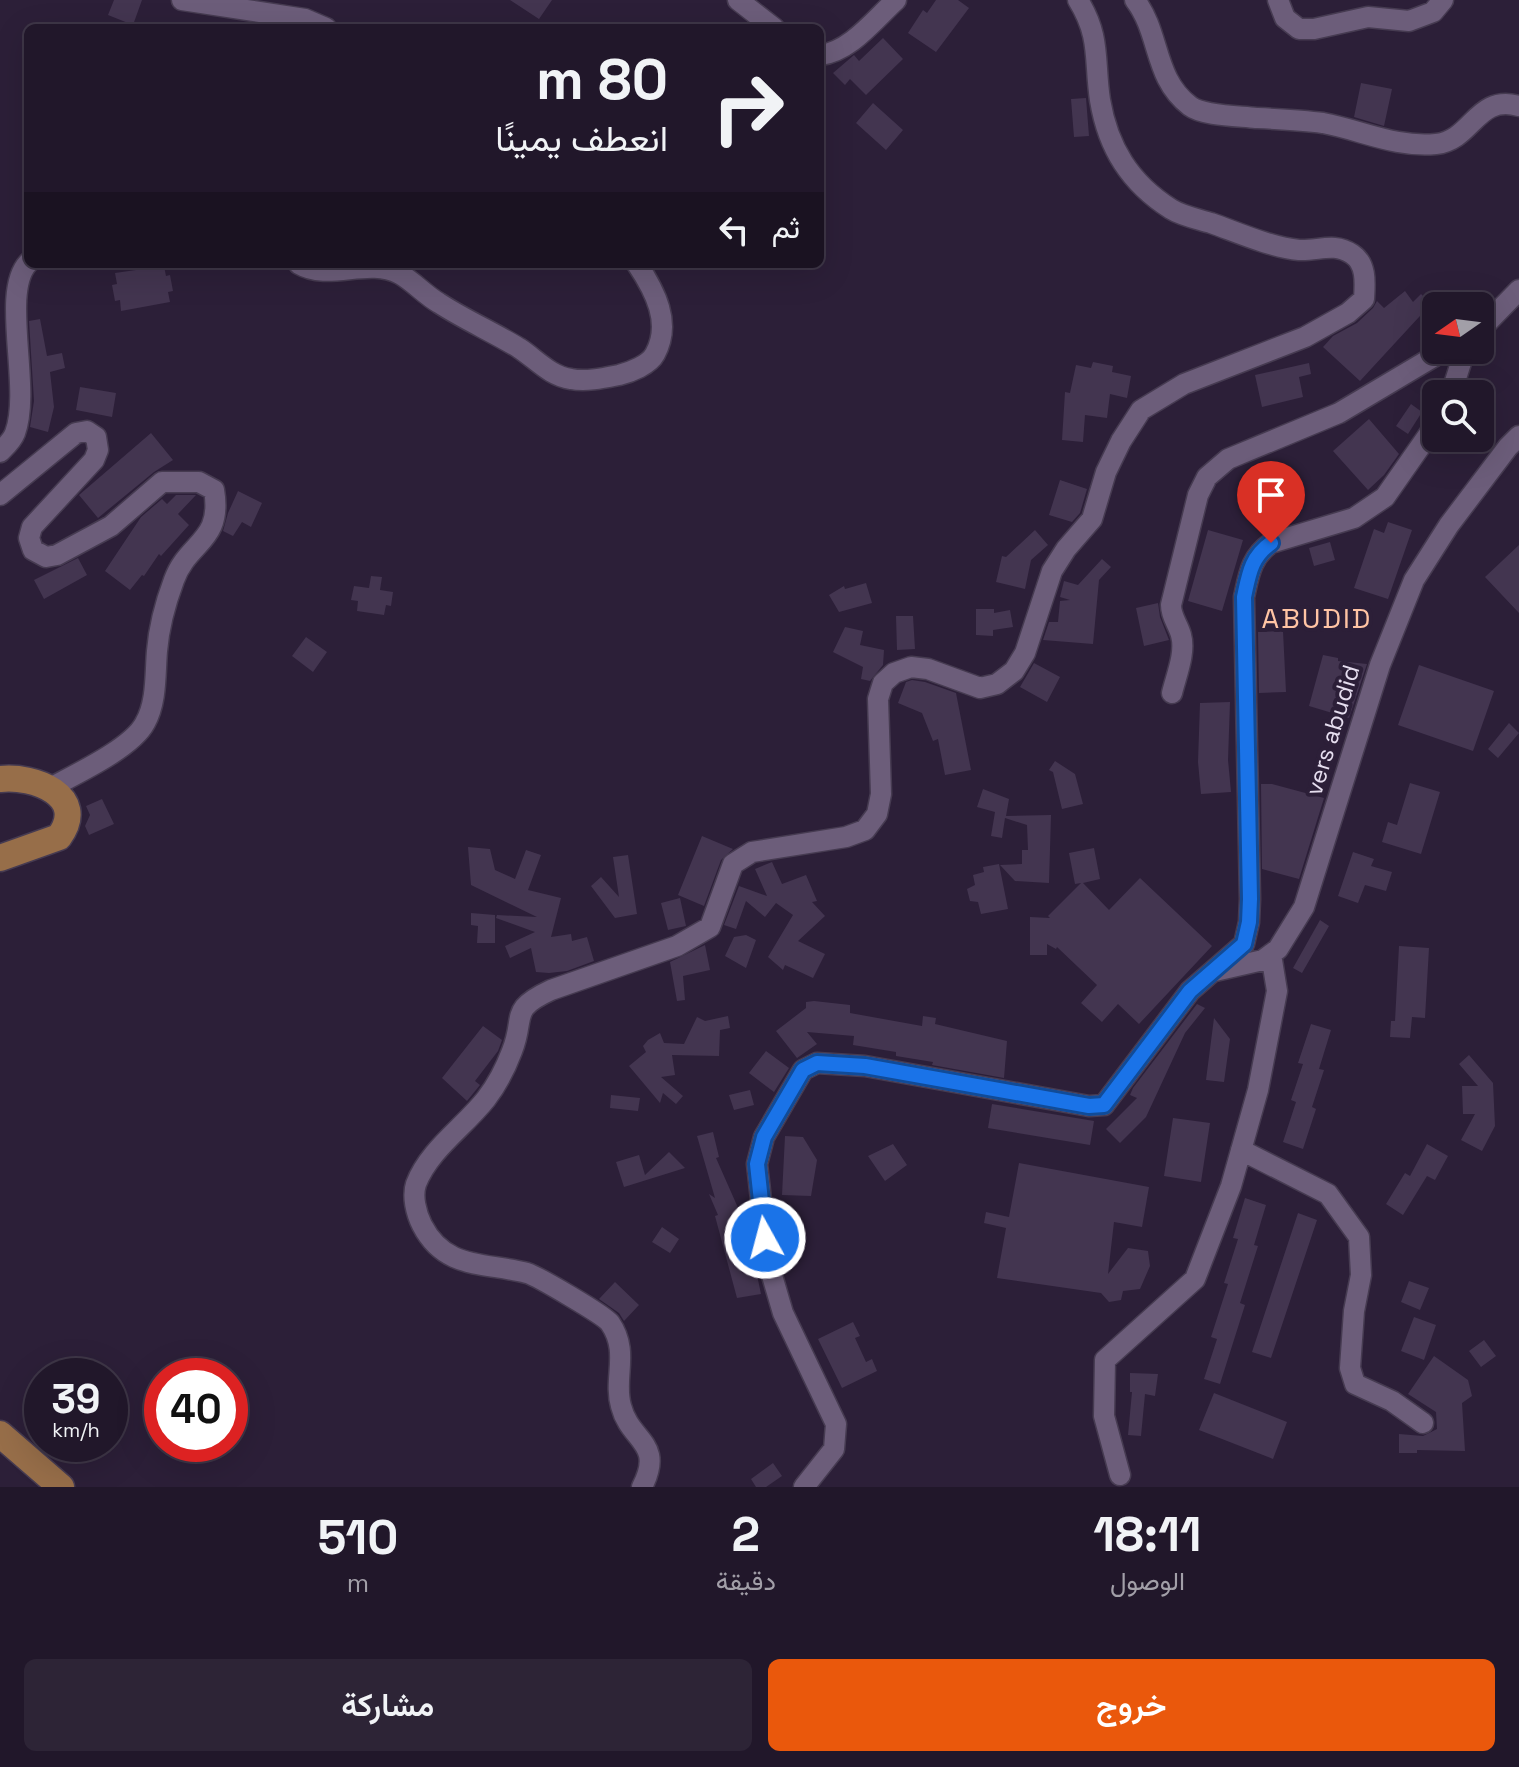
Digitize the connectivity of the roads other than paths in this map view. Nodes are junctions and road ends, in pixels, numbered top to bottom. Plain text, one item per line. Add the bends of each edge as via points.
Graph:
1 (182, 0) edge
2 (738, 0) edge
3 (896, 0) edge
4 (1078, 0) edge
5 (1135, 0) edge
6 (1278, 0) edge
7 (1443, 0) edge
8 (317, 24) edge
9 (769, 24) edge
10 (824, 55) edge
11 (1519, 106) edge
12 (24, 266) edge
13 (306, 268) edge
14 (364, 268) edge
15 (378, 268) edge
16 (639, 268) edge
17 (1519, 290) edge
18 (1494, 316) edge
19 (1422, 364) edge
20 (1519, 436) edge
21 (1422, 444) edge
22 (0, 452) edge
23 (0, 495) edge
24 (1172, 693) dead end
25 (0, 779) edge
26 (50, 788) junction
27 (0, 858) edge
28 (1271, 954) junction
29 (1211, 972) junction
30 (1241, 1150) junction
31 (1423, 1423) dead end
32 (0, 1434) edge
33 (1120, 1475) dead end
34 (61, 1487) edge
35 (642, 1487) edge
36 (804, 1487) edge

1 - 8 street
2 - 9 street
3 - 10 street via 846,46
4 - 35 street via 1095,35 1108,133 1120,162 1145,189 1173,211 1275,244 1300,250 1333,246 1355,256 1366,276 1364,299 1305,337 1184,384 1141,410 1106,472 1092,519 1052,571 1014,671 997,684 980,688 911,667 883,683 878,699 881,794 877,814 865,830 741,857 733,864 710,927 677,946 532,998 519,1012 513,1050 489,1095 428,1162 415,1186 416,1213 427,1236 446,1254 468,1264 530,1274 608,1321 622,1359 619,1401 625,1419 650,1453
5 - 11 street via 1149,23 1166,80 1192,108 1323,123 1390,142 1438,144 1459,136 1482,111 1504,102
6 - 7 street via 1285,18 1299,29 1314,29 1368,17 1409,21 1433,12
12 - 22 street via 10,284 8,317 20,417 14,437
13 - 14 street
15 - 16 street via 399,273 438,303 571,380 631,372 654,357 662,319 658,298
17 - 18 street
19 - 24 street via 1339,413 1228,459 1207,477 1171,605 1182,651
20 - 28 street, vers abudid via 1449,525 1414,580 1380,665 1304,907
21 - 29 street via 1385,497 1354,518 1271,543 1251,563 1244,597 1249,922 1244,944
23 - 26 street via 76,433 87,431 96,437 94,460 32,527 33,550 46,557 57,555 111,526 162,482 199,482 214,490 216,501 211,529 176,574 163,611 156,684 145,724 123,747
25 - 26 main road via 32,779
26 - 27 main road via 65,806 65,829 51,842
28 - 29 street
28 - 30 street via 1277,991
29 - 36 street via 1190,991 1104,1105 865,1066 817,1063 803,1070 764,1137 757,1164 768,1262 783,1313 836,1424 834,1449
30 - 31 street via 1328,1194 1359,1237 1361,1275 1350,1368 1355,1384
30 - 33 street via 1195,1279 1105,1360 1104,1416
32 - 34 main road

